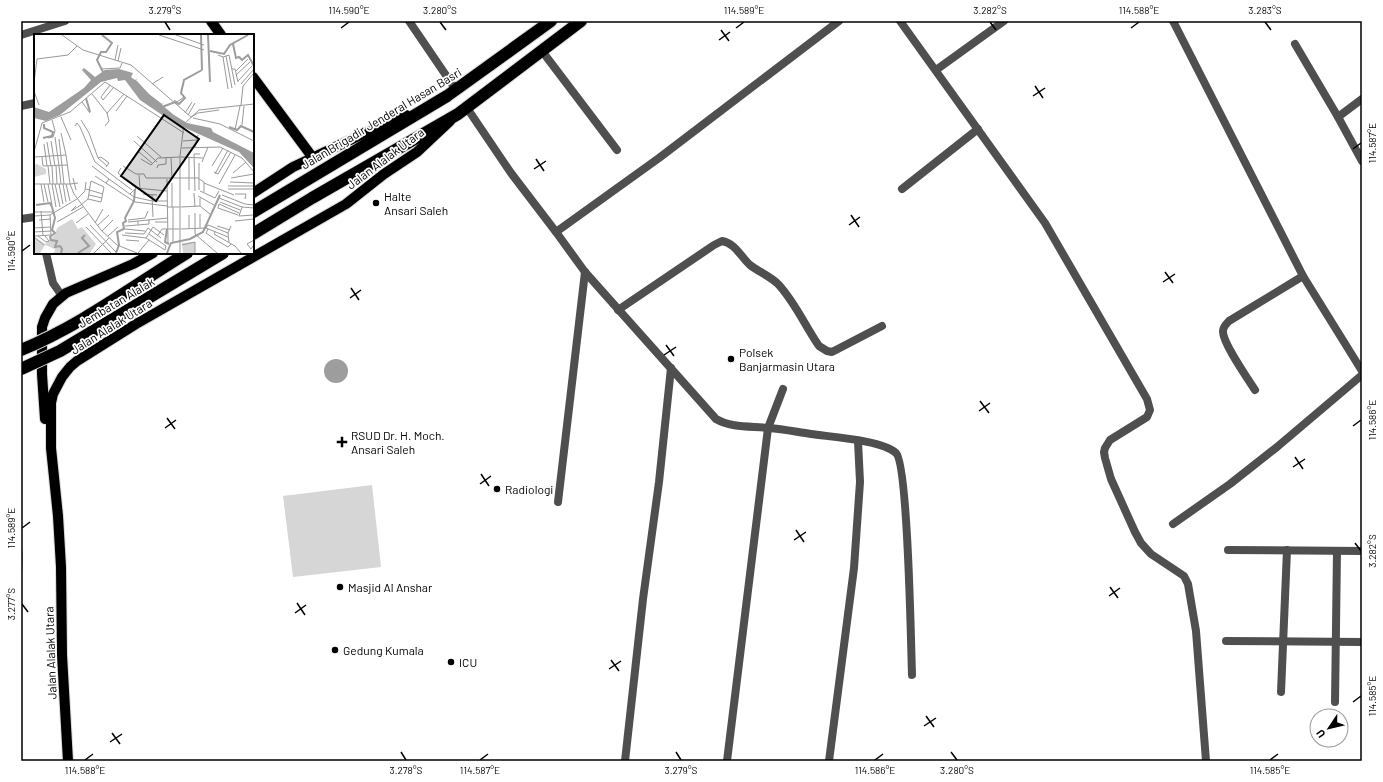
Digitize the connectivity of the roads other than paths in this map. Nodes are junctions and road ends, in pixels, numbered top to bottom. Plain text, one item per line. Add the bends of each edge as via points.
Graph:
1 (65, 21) edge
2 (211, 21) edge
3 (409, 21) edge
4 (551, 21) edge
5 (581, 21) edge
6 (839, 21) edge
7 (900, 21) edge
8 (1004, 21) edge
9 (1173, 21) edge
10 (40, 32) edge
11 (220, 34) edge
12 (21, 35) edge
13 (1296, 44) dead end
14 (542, 51) junction
15 (936, 70) junction
16 (254, 78) edge
17 (451, 94) junction
18 (1362, 99) edge
19 (34, 103) edge
20 (21, 106) edge
21 (462, 111) junction
22 (1338, 117) junction
23 (978, 129) junction
24 (617, 150) dead end
25 (314, 158) junction
26 (1362, 161) edge
27 (902, 189) dead end
28 (254, 192) edge
29 (254, 211) edge
30 (34, 217) edge
31 (21, 219) edge
32 (556, 232) junction
33 (254, 233) edge
34 (46, 254) edge
35 (151, 254) edge
36 (185, 254) edge
37 (221, 254) edge
38 (585, 272) junction
39 (1304, 276) junction
40 (62, 296) junction
41 (618, 310) junction
42 (882, 326) dead end
43 (21, 350) edge
44 (671, 368) junction
45 (21, 369) edge
46 (1362, 371) edge
47 (42, 374) junction
48 (1362, 375) edge
49 (59, 382) junction
50 (783, 389) dead end
51 (1255, 390) dead end
52 (768, 428) junction
53 (858, 441) junction
54 (51, 448) junction
55 (558, 502) dead end
56 (1172, 524) dead end
57 (1228, 550) dead end
58 (1286, 550) junction
59 (1337, 551) junction
60 (1362, 551) edge
61 (1226, 641) dead end
62 (1283, 642) junction
63 (1336, 642) junction
64 (1362, 642) edge
65 (912, 675) dead end
66 (1280, 692) dead end
67 (1335, 702) dead end
68 (68, 761) edge
69 (624, 761) edge
70 (727, 761) edge
71 (829, 761) edge
72 (1206, 761) edge

1 - 10 street
2 - 11 main road
3 - 17 street
4 - 17 highway, Jalan Brigadir Jenderal Hasan Basri
5 - 14 highway
6 - 32 street via 659,158
7 - 15 street
8 - 15 street
9 - 39 street
10 - 12 street
13 - 22 street
14 - 21 highway
14 - 24 street
15 - 23 street
16 - 25 main road
17 - 25 main road
17 - 29 highway, Jalan Brigadir Jenderal Hasan Basri
18 - 22 street
19 - 20 street
21 - 32 street
21 - 33 highway
21 - 49 main road, Jalan Alalak Utara via 416,152 346,204 86,355 70,367
22 - 26 street
23 - 27 street
23 - 72 street via 1045,223 1148,399 1150,410 1146,417 1110,440 1105,448 1104,458 1114,486 1141,543 1151,554 1184,576 1188,584 1196,631
25 - 28 main road via 293,167
30 - 31 street
32 - 38 street
34 - 40 street via 53,283
35 - 40 main road
36 - 43 highway, Jembatan Alalak, bridge via 82,319
37 - 45 highway, Jembatan Alalak, bridge via 60,351
38 - 41 street
38 - 55 street
39 - 46 street
39 - 51 street via 1229,321 1223,329 1223,337
40 - 47 main road via 50,310 42,327
41 - 42 street via 722,241 729,243 750,264 777,283 821,348 832,352
41 - 44 street
44 - 52 street via 716,419 727,424
44 - 69 street
47 - 49 main road via 46,381
47 - 54 main road
48 - 56 street via 1277,448
49 - 54 main road, Jalan Alalak Utara via 51,403
50 - 52 street
52 - 53 street
52 - 70 street
53 - 65 street via 881,445 895,453 900,460 907,532
53 - 71 street via 860,482 854,568
54 - 68 main road, Jalan Alalak Utara via 61,567 62,655
57 - 58 street
58 - 59 street
58 - 62 street
59 - 60 street
59 - 63 street
61 - 62 street
62 - 63 street
62 - 66 street
63 - 64 street
63 - 67 street

